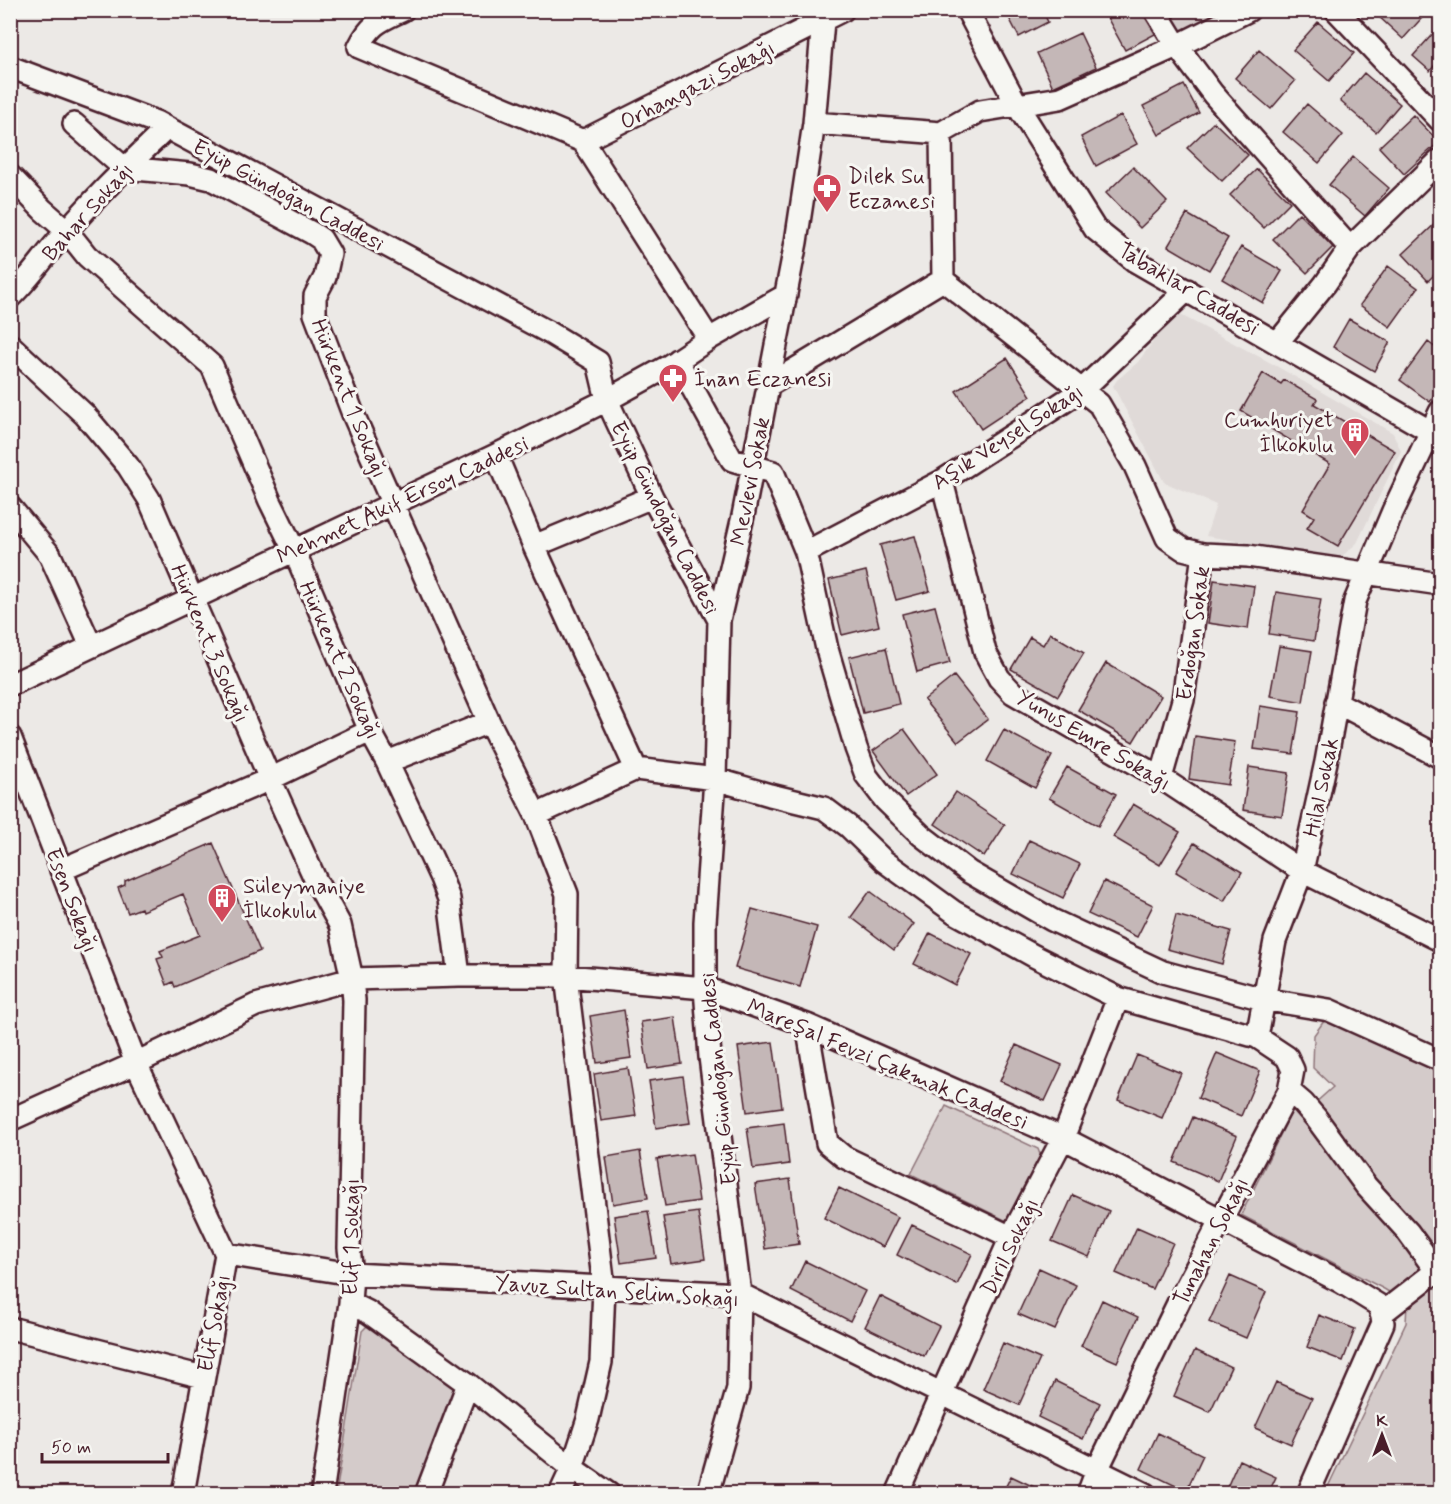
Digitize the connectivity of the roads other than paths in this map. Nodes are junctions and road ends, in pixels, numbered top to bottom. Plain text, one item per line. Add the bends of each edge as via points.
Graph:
1 (403, 10) edge
2 (843, 10) edge
3 (967, 10) edge
4 (1155, 10) edge
5 (1249, 10) edge
6 (1336, 10) edge
7 (823, 21) junction
8 (1177, 46) junction
9 (10, 67) edge
10 (1017, 105) junction
11 (1440, 120) edge
12 (814, 123) junction
13 (74, 124) dead end
14 (166, 128) junction
15 (941, 133) junction
16 (583, 141) junction
17 (1440, 160) edge
18 (124, 168) junction
19 (10, 176) edge
20 (67, 231) junction
21 (1350, 248) junction
22 (943, 280) junction
23 (1187, 290) junction
24 (786, 296) junction
25 (10, 297) edge
26 (709, 339) junction
27 (1278, 342) junction
28 (10, 345) edge
29 (677, 360) junction
30 (769, 385) junction
31 (1082, 390) junction
32 (607, 400) junction
33 (1440, 412) edge
34 (1435, 435) edge
35 (496, 455) junction
36 (752, 465) junction
37 (942, 481) junction
38 (652, 497) junction
39 (392, 505) junction
40 (10, 507) edge
41 (534, 546) junction
42 (294, 550) junction
43 (806, 552) junction
44 (1203, 554) junction
45 (1366, 573) junction
46 (1440, 584) edge
47 (192, 599) junction
48 (719, 621) junction
49 (91, 646) junction
50 (10, 685) edge
51 (1336, 702) junction
52 (489, 722) junction
53 (370, 731) junction
54 (10, 737) edge
55 (1440, 757) edge
56 (387, 762) junction
57 (636, 769) junction
58 (1161, 777) junction
59 (715, 779) junction
60 (270, 780) junction
61 (536, 815) junction
62 (61, 870) junction
63 (1302, 871) junction
64 (1440, 940) edge
65 (459, 976) junction
66 (566, 976) junction
67 (352, 979) junction
68 (705, 988) junction
69 (1118, 998) junction
70 (1263, 999) junction
71 (807, 1025) junction
72 (1257, 1037) junction
73 (1440, 1060) edge
74 (136, 1063) junction
75 (1289, 1091) junction
76 (10, 1120) edge
77 (1063, 1138) junction
78 (1221, 1220) junction
79 (1011, 1237) junction
80 (226, 1254) junction
81 (1439, 1272) edge
82 (352, 1275) junction
83 (604, 1287) junction
84 (740, 1294) junction
85 (350, 1304) junction
86 (1381, 1314) junction
87 (10, 1328) edge
88 (203, 1377) junction
89 (468, 1384) junction
90 (940, 1392) junction
91 (572, 1467) junction
92 (1097, 1470) junction
93 (183, 1494) edge
94 (322, 1494) edge
95 (426, 1494) edge
96 (560, 1494) edge
97 (609, 1494) edge
98 (708, 1494) edge
99 (897, 1494) edge
100 (1088, 1494) edge
101 (1145, 1494) edge
102 (1308, 1494) edge

1 - 16 street via 368,30 359,47
2 - 7 street, Orhangazi Sokağı
3 - 10 street, Tabaklar Caddesi
4 - 8 street
5 - 8 street
6 - 11 street
7 - 12 street, Mevlevi Sokak
7 - 16 street, Orhangazi Sokağı
8 - 10 street via 1060,98
8 - 21 street via 1213,94
9 - 14 street, Eyüp Gündoğan Caddesi
10 - 15 street via 980,111
10 - 23 street, Tabaklar Caddesi via 1095,229 1136,261
12 - 15 street
12 - 24 street, Mevlevi Sokak
13 - 18 street
14 - 18 street, Bahar Sokağı
14 - 32 street, Eyüp Gündoğan Caddesi via 598,362
15 - 22 street
16 - 26 street
17 - 21 street
18 - 20 street, Bahar Sokağı
18 - 39 street, Hürkent 1 Sokağı via 211,179 321,239 330,254 325,277 315,296 315,314
19 - 20 street
20 - 25 street, Bahar Sokağı
20 - 42 street, Hürkent 2 Sokağı via 87,256 213,366
21 - 27 street
22 - 30 street
22 - 31 street, Erdoğan Sokak
23 - 27 street, Tabaklar Caddesi
23 - 31 street, Aşık Veysel Sokağı
24 - 26 street, Mehmet Akif Ersoy Caddesi
24 - 30 street, Mevlevi Sokak
26 - 29 street, Mehmet Akif Ersoy Caddesi
27 - 34 street, Tabaklar Caddesi
28 - 47 street, Hürkent 3 Sokağı via 85,415 128,466 149,499
29 - 32 street, Mehmet Akif Ersoy Caddesi
29 - 36 street via 732,460
30 - 36 street, Mevlevi Sokak
31 - 37 street, Aşık Veysel Sokağı
31 - 44 street, Erdoğan Sokak via 1099,404 1110,421 1167,538 1182,549
32 - 35 street, Mehmet Akif Ersoy Caddesi
32 - 38 street, Eyüp Gündoğan Caddesi
33 - 34 street, Hilal Sokak
34 - 45 street, Hilal Sokak
35 - 39 street, Mehmet Akif Ersoy Caddesi
35 - 41 street
36 - 43 street via 773,472
36 - 48 street, Mevlevi Sokak
37 - 43 street, Aşık Veysel Sokağı
37 - 58 street, Yunus Emre Sokağı via 985,652 999,678 1013,693
38 - 41 street
38 - 48 street, Eyüp Gündoğan Caddesi
39 - 42 street, Mehmet Akif Ersoy Caddesi
39 - 52 street, Hürkent 1 Sokağı
40 - 49 street via 50,555
41 - 57 street
42 - 47 street, Mehmet Akif Ersoy Caddesi
42 - 53 street, Hürkent 2 Sokağı
43 - 70 street via 828,649 866,775 921,836 969,872 1052,920 1163,972
44 - 45 street via 1248,556
44 - 58 street, Erdoğan Sokak via 1183,700
45 - 46 street
45 - 51 street, Hilal Sokak via 1355,601
47 - 49 street, Mehmet Akif Ersoy Caddesi
47 - 60 street, Hürkent 3 Sokağı
48 - 59 street, Eyüp Gündoğan Caddesi
49 - 50 street, Mehmet Akif Ersoy Caddesi
51 - 55 street
51 - 63 street, Hilal Sokak
52 - 56 street
52 - 61 street, Hürkent 1 Sokağı
53 - 56 street, Hürkent 2 Sokağı
53 - 60 street
54 - 62 street, Esen Sokağı
56 - 65 street, Hürkent 2 Sokağı via 448,898
57 - 59 street, Tunahan Sokağı
57 - 61 street
58 - 63 street, Yunus Emre Sokağı
59 - 68 street, Eyüp Gündoğan Caddesi via 705,922
59 - 69 street, Tunahan Sokağı via 824,808 884,861 954,912
60 - 62 street
60 - 67 street, Hürkent 3 Sokağı via 340,925
61 - 66 street, Hürkent 1 Sokağı via 567,894
62 - 74 street, Esen Sokağı
63 - 64 street, Yunus Emre Sokağı
63 - 70 street, Hilal Sokak via 1275,941
65 - 66 street, Mareşal Fevzi Çakmak Caddesi
65 - 67 street, Mareşal Fevzi Çakmak Caddesi
66 - 68 street, Mareşal Fevzi Çakmak Caddesi
66 - 83 street, Hürkent 1 Sokağı
67 - 74 street, Mareşal Fevzi Çakmak Caddesi via 256,1005
67 - 82 street, Elif 1 Sokağı
68 - 71 street, Mareşal Fevzi Çakmak Caddesi
68 - 84 street, Eyüp Gündoğan Caddesi
69 - 72 street, Tunahan Sokağı
69 - 77 street, Diril Sokağı
70 - 72 street
70 - 73 street via 1329,1010
71 - 77 street, Mareşal Fevzi Çakmak Caddesi
71 - 79 street via 827,1143 844,1157
72 - 75 street, Tunahan Sokağı via 1287,1057 1293,1070
74 - 76 street, Mareşal Fevzi Çakmak Caddesi
74 - 80 street, Elif Sokağı
75 - 78 street, Tunahan Sokağı
75 - 81 street via 1304,1102 1366,1186
77 - 78 street, Mareşal Fevzi Çakmak Caddesi
77 - 79 street, Diril Sokağı
78 - 86 street, Mareşal Fevzi Çakmak Caddesi via 1341,1281 1380,1306
78 - 92 street, Tunahan Sokağı
79 - 90 street, Diril Sokağı
80 - 82 street, Yavuz Sultan Selim Sokağı
80 - 88 street, Elif Sokağı
81 - 86 street
82 - 83 street, Yavuz Sultan Selim Sokağı
82 - 85 street, Elif 1 Sokağı
83 - 84 street, Yavuz Sultan Selim Sokağı
83 - 91 street, Hürkent 1 Sokağı via 601,1362
84 - 90 street, Yavuz Sultan Selim Sokağı
84 - 98 street, Eyüp Gündoğan Caddesi via 738,1388
85 - 89 street via 368,1312
85 - 94 street, Elif 1 Sokağı
86 - 102 street via 1383,1323
87 - 88 street
88 - 93 street, Elif Sokağı
89 - 91 street
89 - 95 street
90 - 92 street, Yavuz Sultan Selim Sokağı
90 - 99 street, Diril Sokağı
91 - 96 street, Hürkent 1 Sokağı
91 - 97 street
92 - 100 street, Tunahan Sokağı
92 - 101 street, Yavuz Sultan Selim Sokağı

